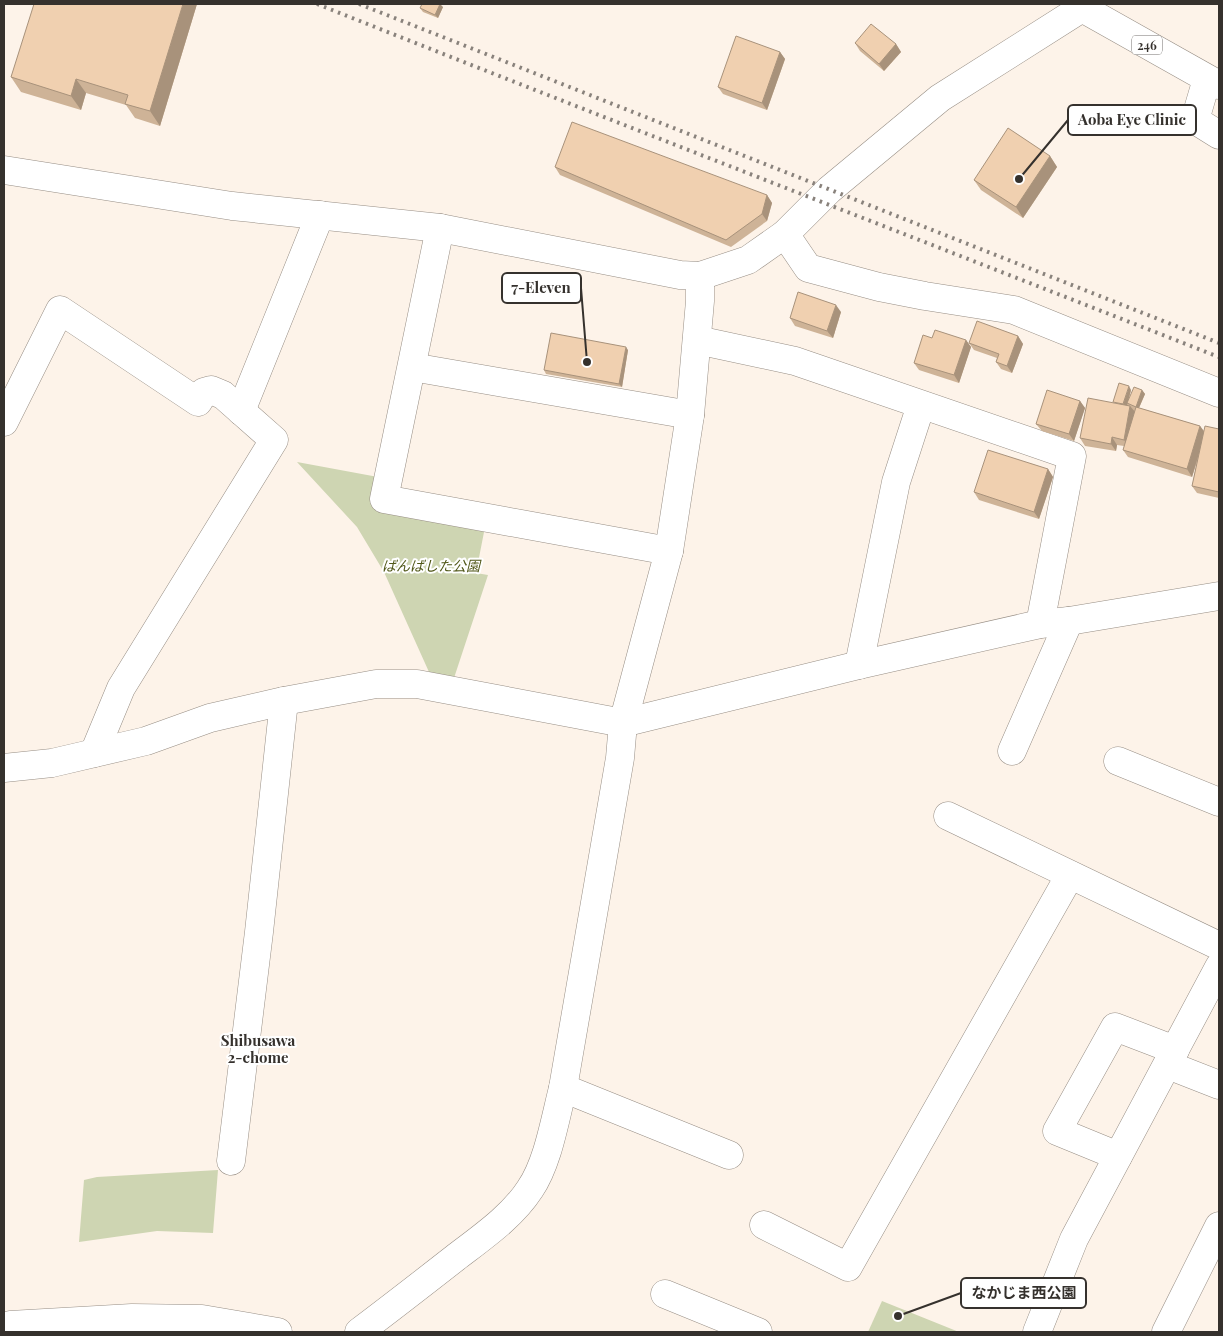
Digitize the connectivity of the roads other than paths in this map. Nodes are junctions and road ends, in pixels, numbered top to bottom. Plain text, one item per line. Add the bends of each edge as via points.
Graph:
1 (1084, 5) edge
2 (1213, 82) edge
3 (1219, 135) edge
4 (4, 170) edge
5 (320, 215) junction
6 (440, 228) junction
7 (784, 234) junction
8 (700, 276) junction
9 (697, 340) junction
10 (412, 367) junction
11 (1219, 393) edge
12 (921, 405) junction
13 (241, 411) junction
14 (690, 415) junction
15 (4, 422) edge
16 (669, 551) junction
17 (1219, 596) edge
18 (1069, 621) junction
19 (1040, 624) junction
20 (859, 665) junction
21 (284, 701) junction
22 (622, 723) junction
23 (1012, 750) dead end
24 (94, 753) junction
25 (1118, 761) dead end
26 (4, 768) edge
27 (1219, 802) edge
28 (948, 816) dead end
29 (1070, 874) junction
30 (1219, 946) edge
31 (1219, 967) edge
32 (1172, 1058) junction
33 (1219, 1085) edge
34 (563, 1088) junction
35 (729, 1155) dead end
36 (1118, 1156) junction
37 (231, 1161) dead end
38 (764, 1225) dead end
39 (1219, 1226) edge
40 (665, 1294) dead end
41 (4, 1329) edge
42 (278, 1332) edge
43 (359, 1332) edge
44 (758, 1332) edge
45 (1036, 1332) edge
46 (1166, 1332) edge

1 - 2 main road, 246
1 - 7 main road via 940,98 818,200
2 - 3 main road via 1195,120
4 - 5 main road via 232,206
5 - 6 main road
5 - 13 main road
6 - 8 main road via 680,276
6 - 10 main road
7 - 8 main road via 748,260
7 - 11 main road via 808,268 879,287 1014,310
8 - 9 main road
9 - 12 main road via 795,361
9 - 14 main road
10 - 14 main road
10 - 16 main road via 384,499
12 - 19 main road via 1072,456
12 - 20 main road via 896,482
13 - 15 main road via 212,390 204,392 198,402 60,310
13 - 24 main road via 274,440 121,688
14 - 16 main road
16 - 22 main road
17 - 18 main road
18 - 19 main road
18 - 23 main road
19 - 20 main road
20 - 22 main road
21 - 22 main road via 376,684 417,684
21 - 24 main road via 210,718 146,740
21 - 37 main road
22 - 34 main road via 620,758
24 - 26 main road via 52,763
25 - 27 main road
28 - 29 main road
29 - 30 main road
29 - 38 main road via 848,1267
31 - 32 main road
32 - 33 main road
32 - 36 main road
32 - 36 main road via 1115,1028 1057,1130
34 - 35 main road
34 - 43 main road via 538,1176 511,1213
36 - 45 main road via 1074,1239
39 - 46 main road
40 - 44 main road
41 - 42 main road via 10,1325 132,1318 202,1319

